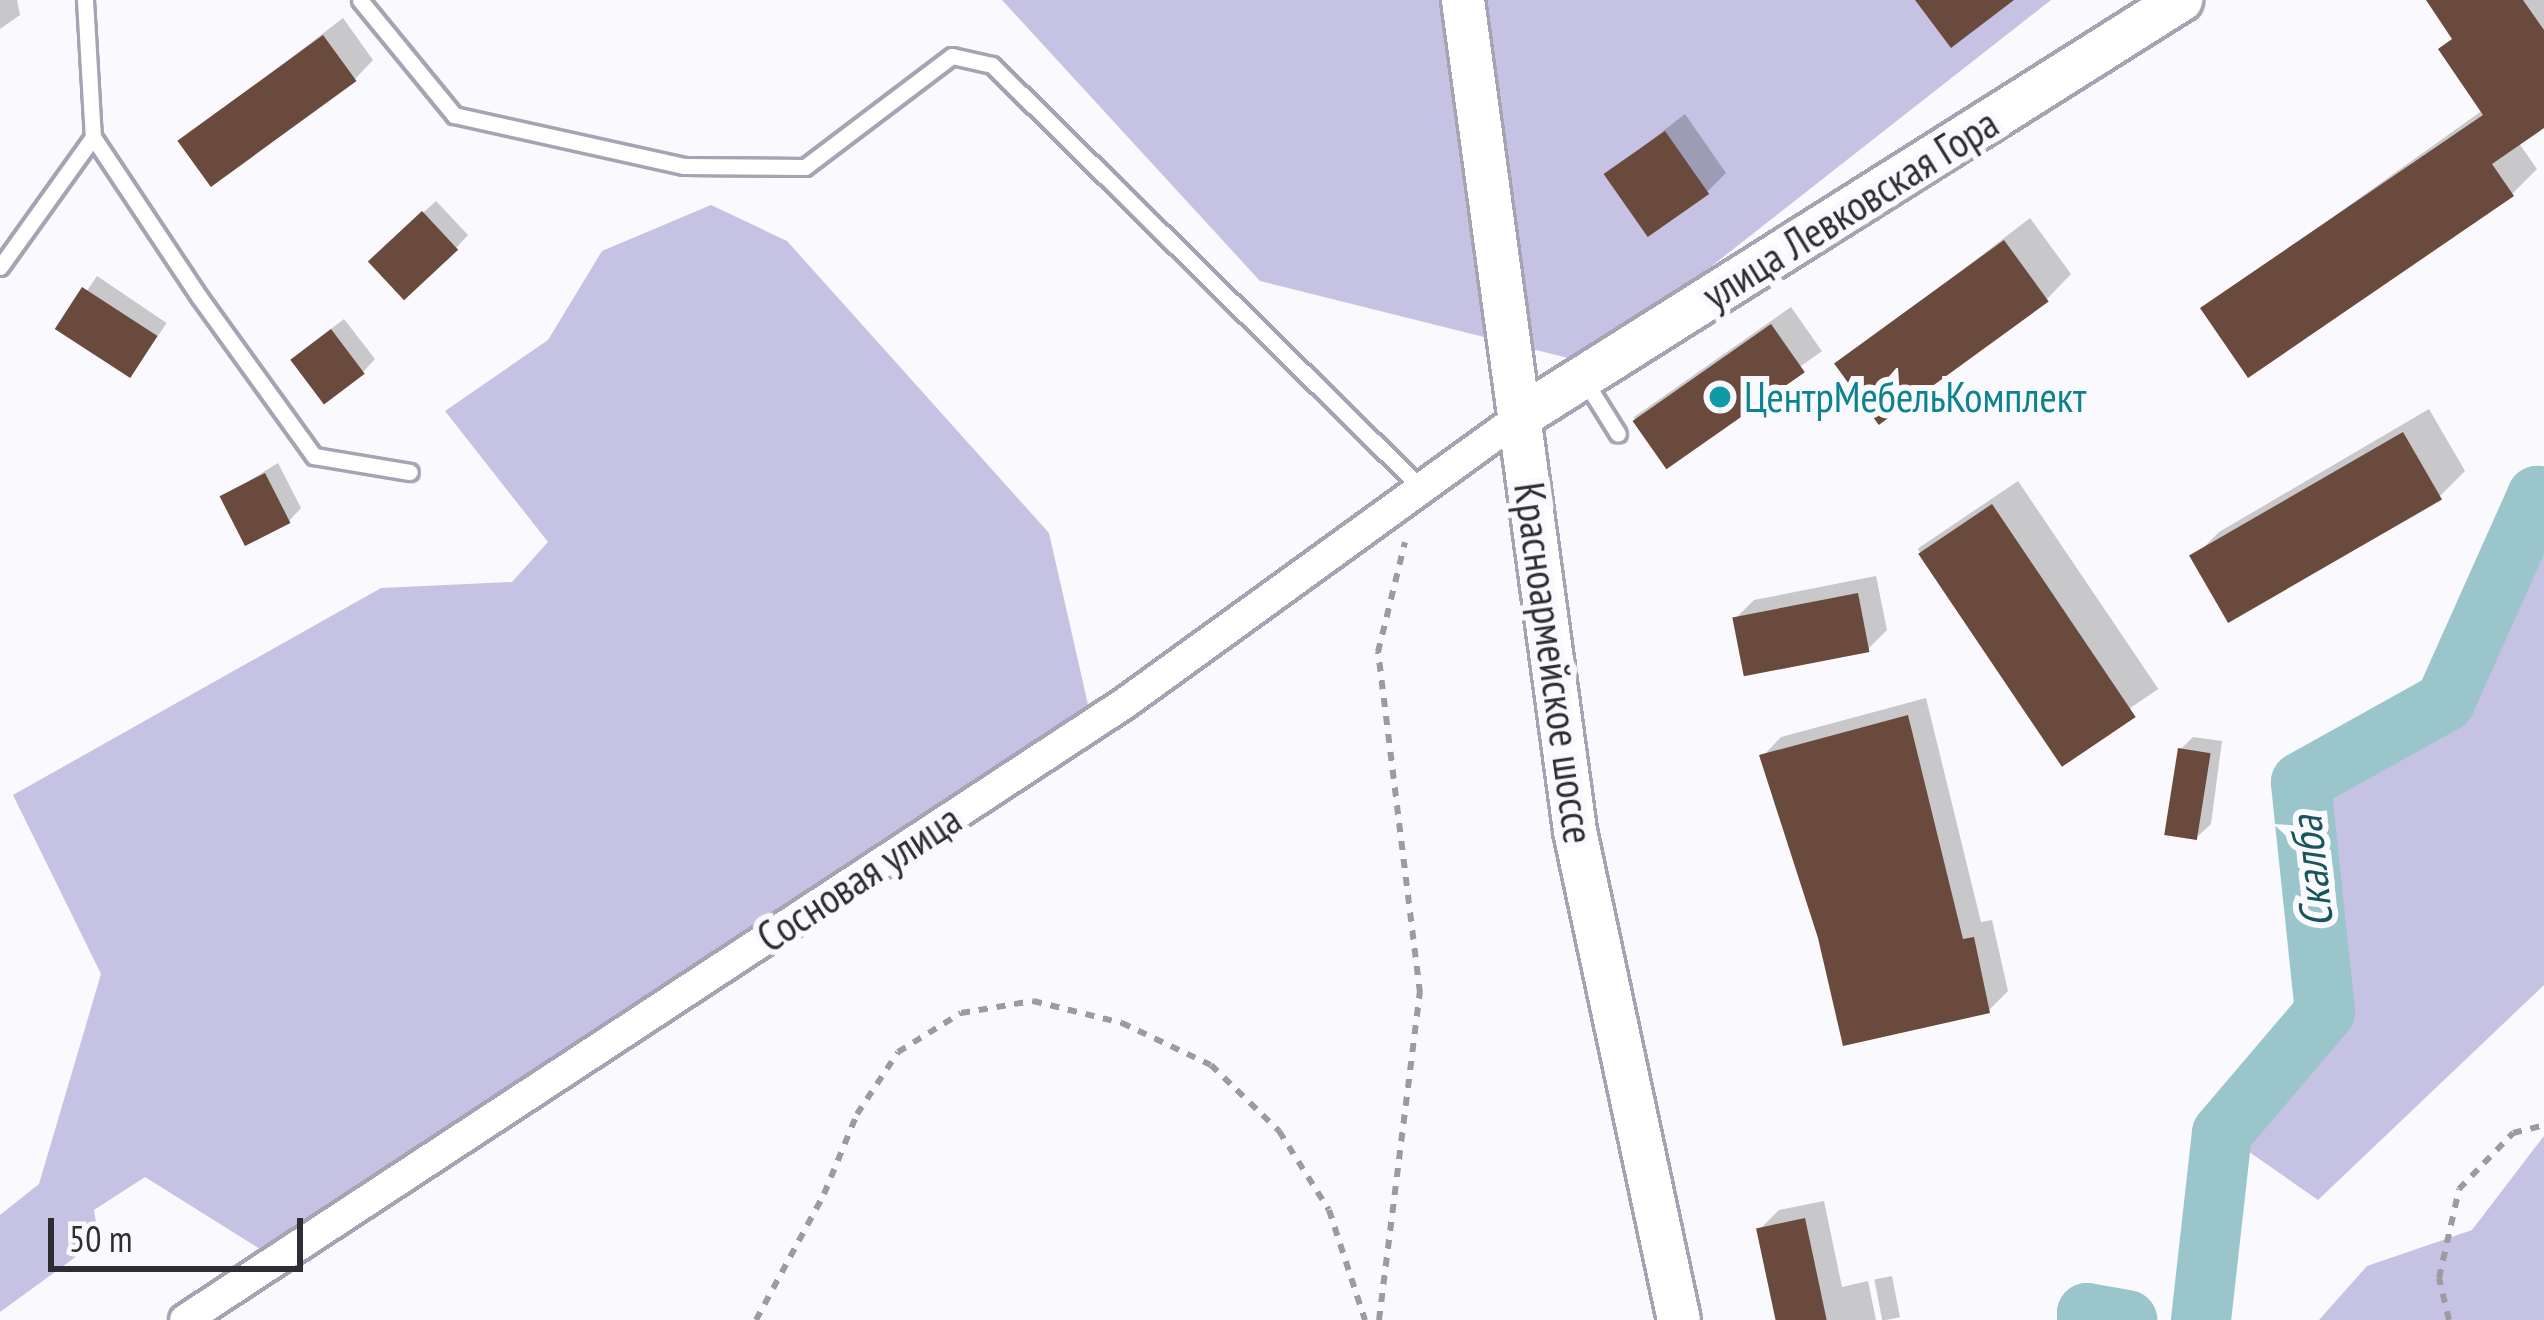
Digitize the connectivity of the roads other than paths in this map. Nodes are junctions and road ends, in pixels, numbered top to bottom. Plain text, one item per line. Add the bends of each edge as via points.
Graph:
1 (85, 0) edge
2 (360, 0) edge
3 (1463, 0) edge
4 (2181, 0) edge
5 (93, 137) junction
6 (0, 267) edge
7 (1583, 377) junction
8 (1520, 417) junction
9 (1618, 434) dead end
10 (410, 472) dead end
11 (1419, 486) junction
12 (185, 1320) edge
13 (1678, 1320) edge

1 - 5 lane
2 - 11 lane via 454,115 684,166 806,167 952,56 992,64
3 - 8 main road, Красноармейское шоссе
4 - 7 main road, улица Левковская Гора
5 - 6 lane
5 - 10 lane via 314,455
7 - 8 main road, улица Левковская Гора
7 - 9 lane
8 - 11 street, Сосновая улица
8 - 13 main road, Красноармейское шоссе via 1576,831
11 - 12 street, Сосновая улица via 1125,703

